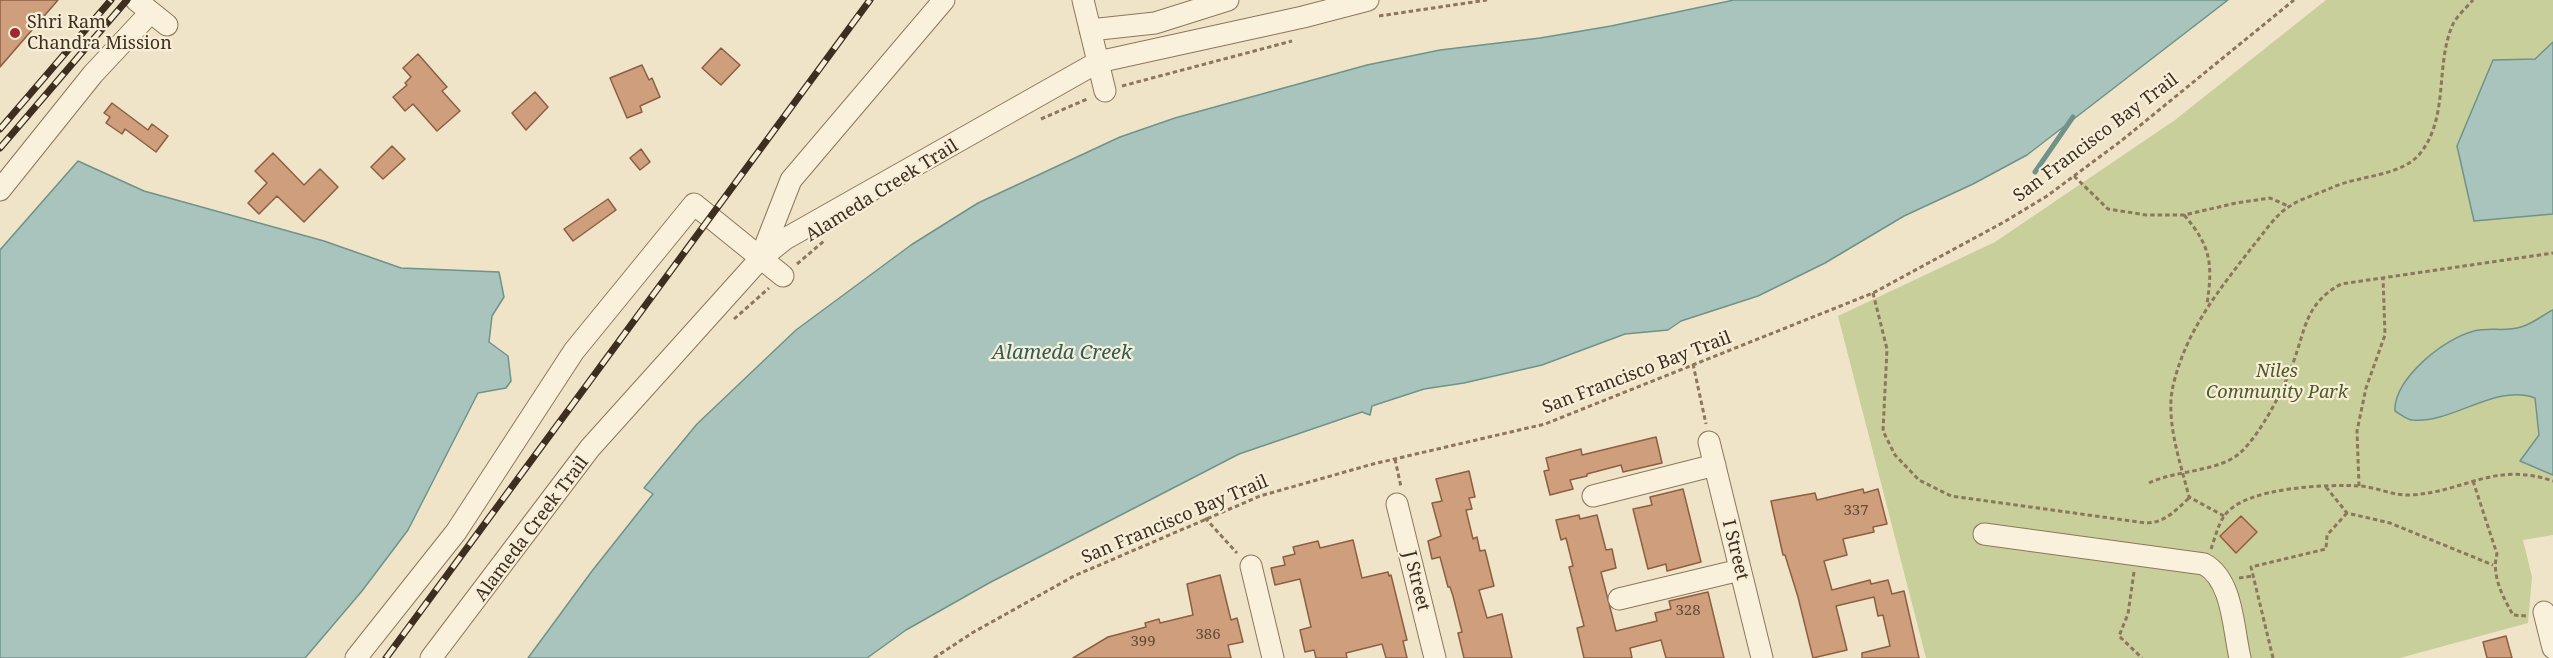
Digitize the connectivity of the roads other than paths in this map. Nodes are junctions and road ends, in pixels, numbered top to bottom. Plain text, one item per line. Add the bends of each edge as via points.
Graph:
1 (944, 0) edge
2 (1083, 0) edge
3 (1228, 0) edge
4 (1371, 9) edge
5 (151, 12) edge
6 (1090, 30) junction
7 (1098, 62) junction
8 (1105, 92) road end
9 (0, 190) edge
10 (760, 259) junction
11 (783, 276) road end
12 (1709, 442) road end
13 (1714, 465) junction
14 (1593, 495) dead end
15 (1397, 504) road end
16 (1984, 534) dead end
17 (1251, 566) road end
18 (1740, 570) junction
19 (1619, 599) dead end
20 (2544, 612) road end
21 (2553, 648) edge
22 (356, 658) edge
23 (431, 658) edge
24 (1273, 658) edge
25 (1435, 658) edge
26 (1762, 658) edge
27 (2240, 658) edge

1 - 10 street via 791,180
2 - 6 street
3 - 6 street via 1155,23
4 - 7 street via 1303,17
5 - 9 street via 93,74
6 - 7 street
7 - 8 street
7 - 10 street via 785,239
10 - 11 street
10 - 22 street via 694,204 574,351 456,532
10 - 23 street via 590,448
12 - 13 street, I Street
13 - 14 street
13 - 18 street, I Street
15 - 25 street, J Street
16 - 27 street via 2204,564 2216,570 2225,587
17 - 24 street
18 - 19 street
18 - 26 street, I Street
20 - 21 street

